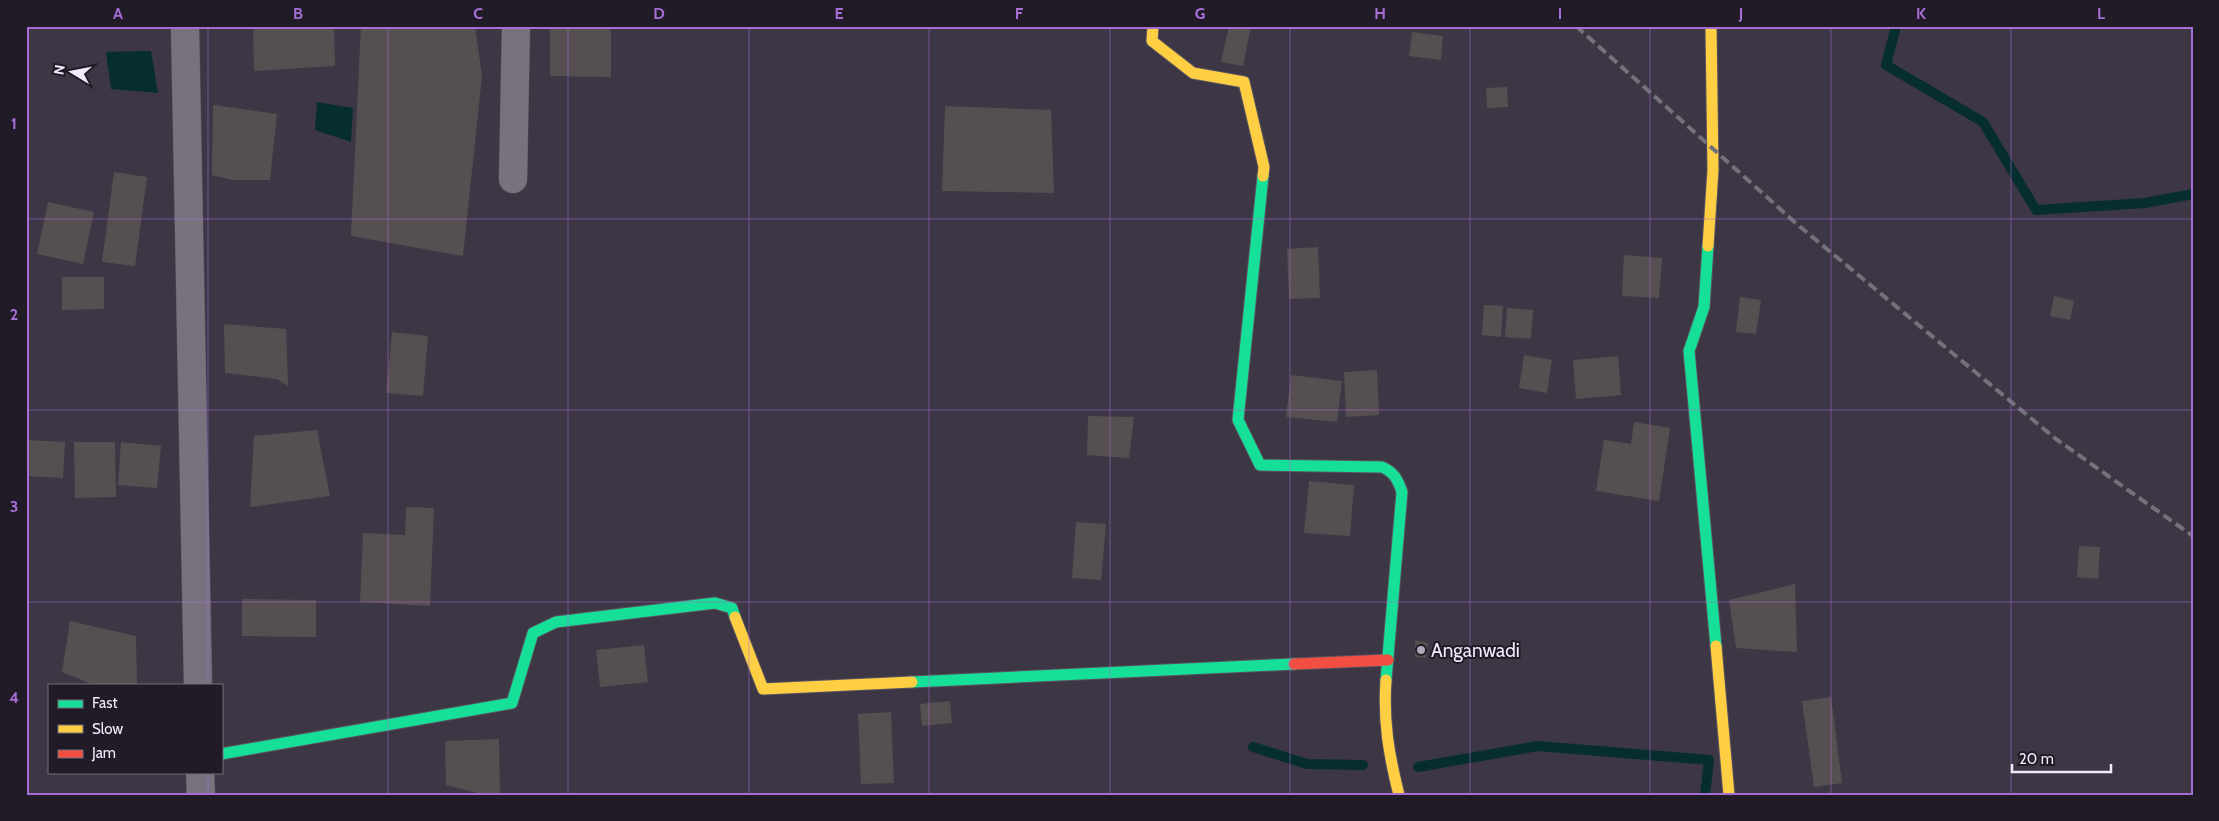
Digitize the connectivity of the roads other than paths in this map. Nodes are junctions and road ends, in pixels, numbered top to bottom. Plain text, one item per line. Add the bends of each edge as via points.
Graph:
1 (185, 26) edge
2 (516, 26) edge
3 (1153, 26) edge
4 (1711, 26) edge
5 (513, 179) dead end
6 (1388, 660) junction
7 (198, 684) edge
8 (222, 754) edge
9 (200, 774) edge
10 (201, 795) edge
11 (1399, 795) edge
12 (1729, 795) edge

1 - 7 street
2 - 5 street
3 - 6 street via 1152,41 1193,73 1244,82 1264,167 1238,420 1260,465 1382,467 1398,478 1402,492
4 - 12 street via 1713,170 1704,307 1689,351
6 - 8 street via 763,689 732,608 715,603 556,622 533,633 512,703
6 - 11 street via 1384,706 1387,747
9 - 10 street

